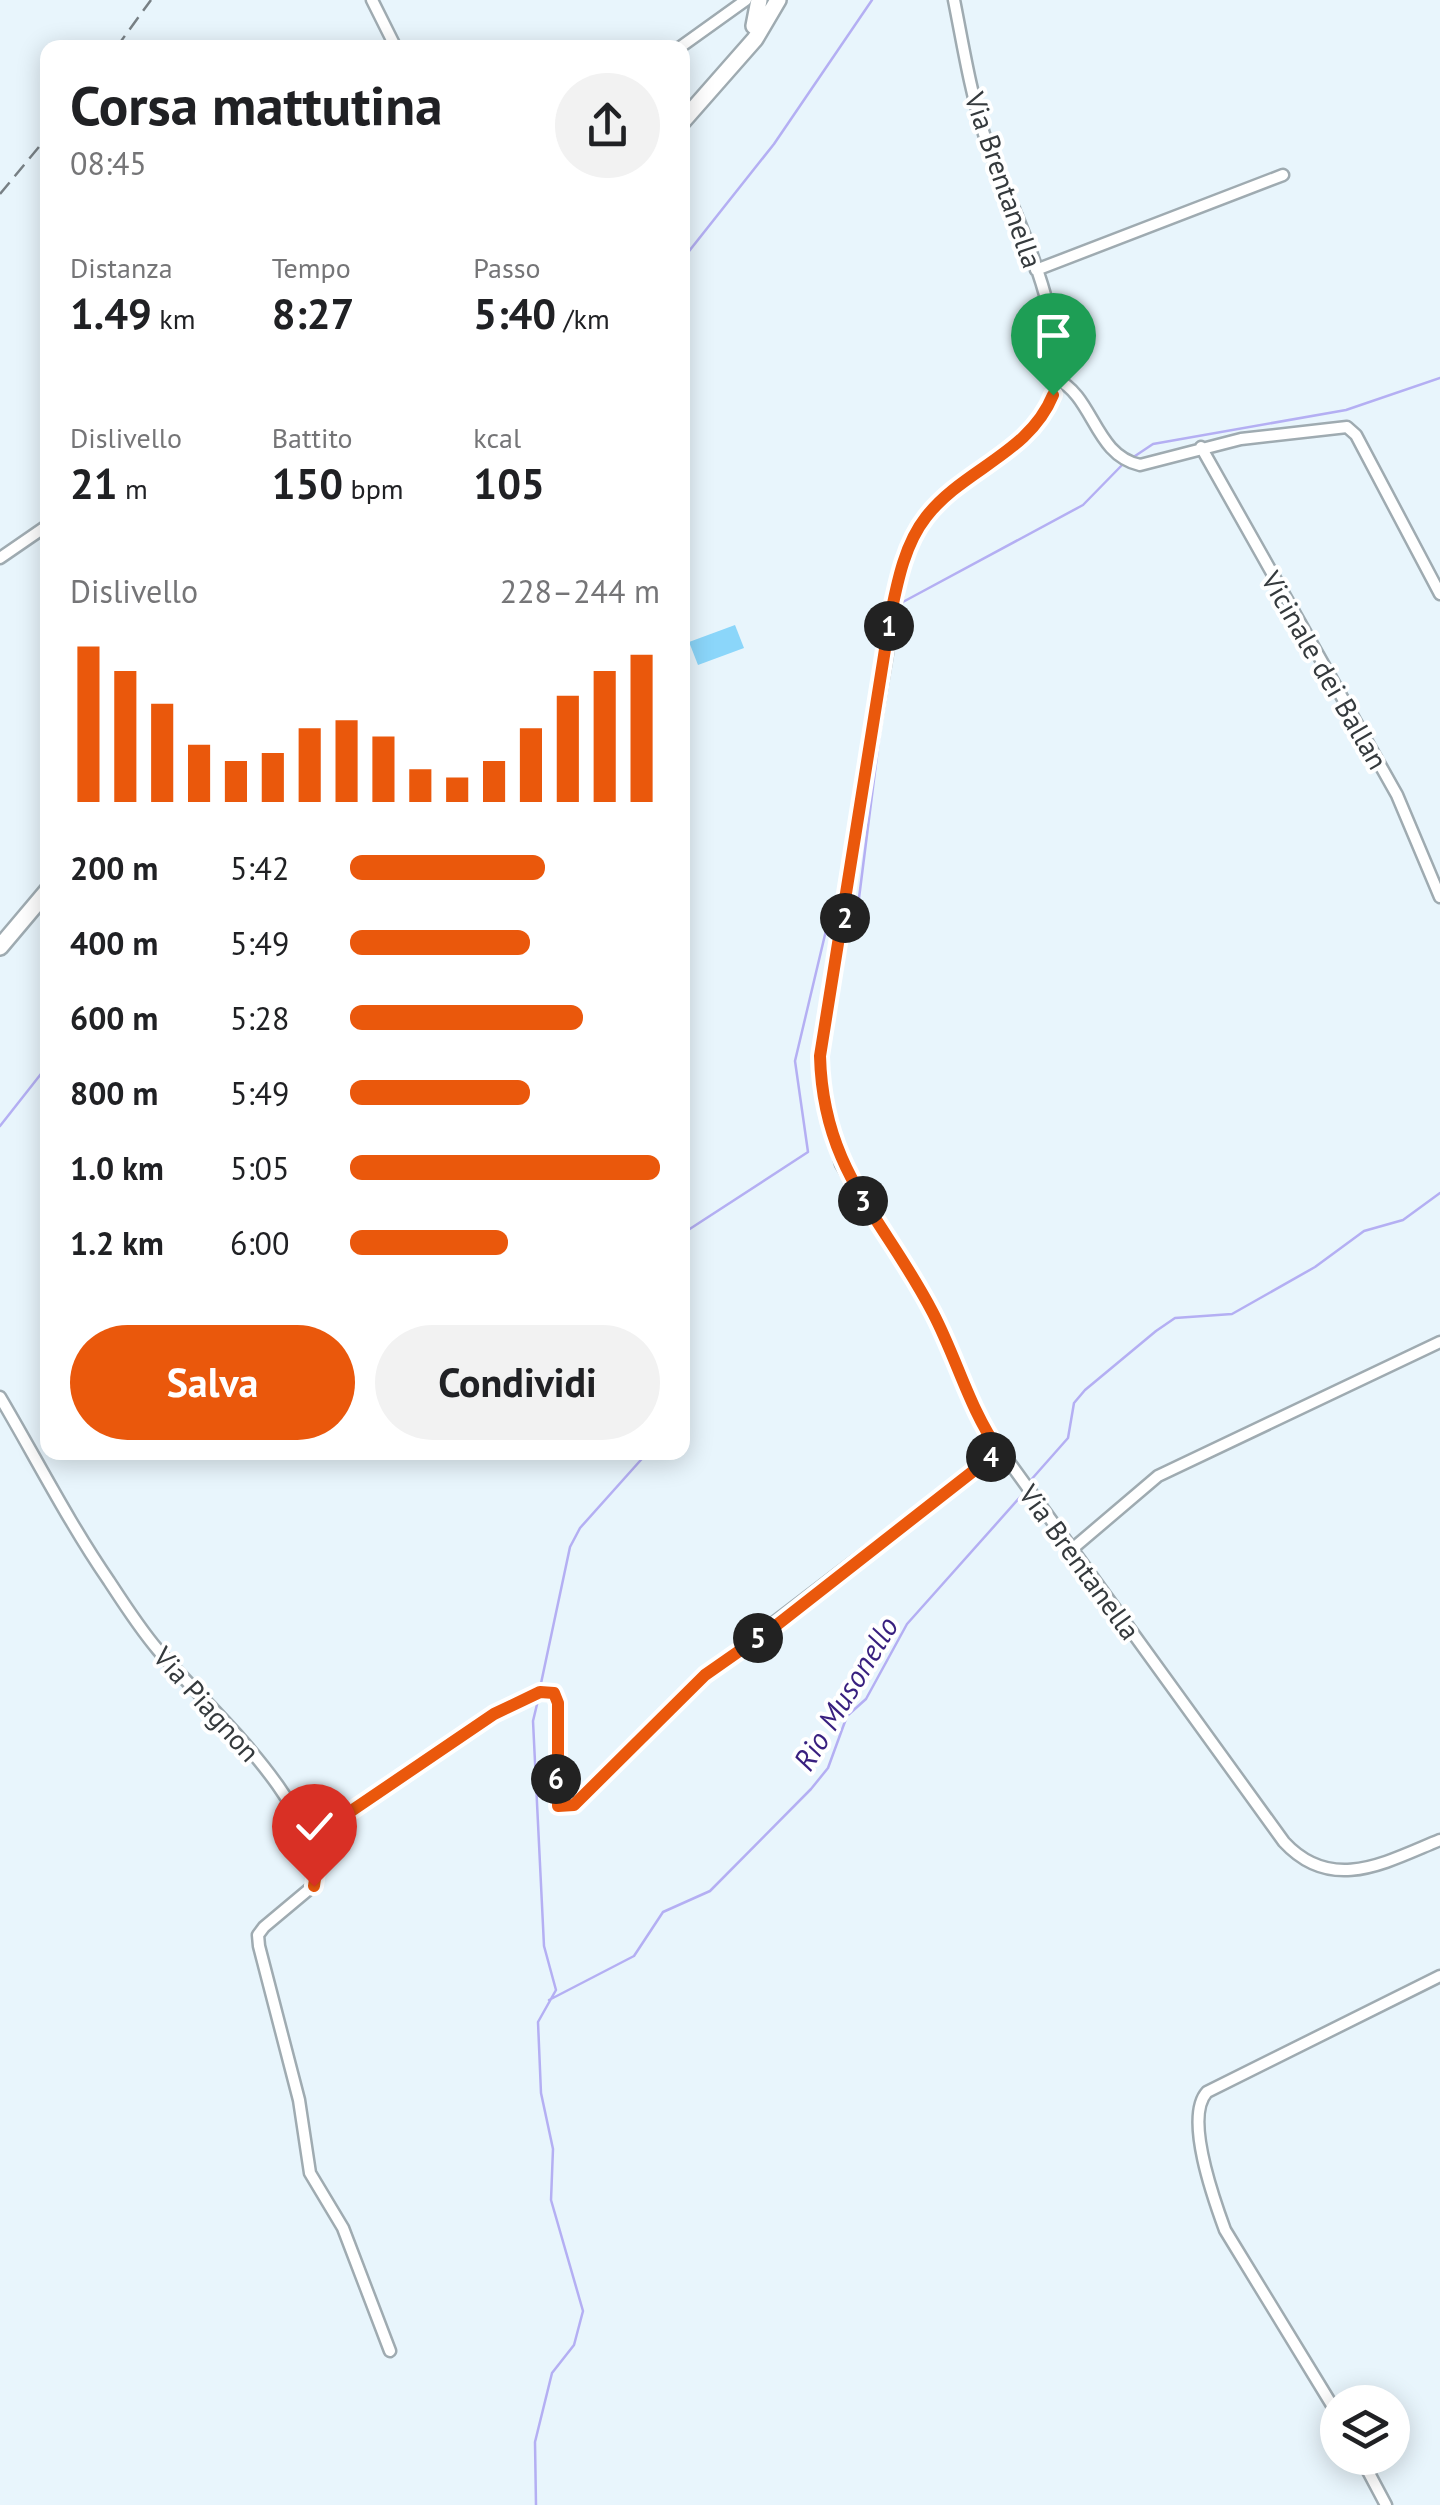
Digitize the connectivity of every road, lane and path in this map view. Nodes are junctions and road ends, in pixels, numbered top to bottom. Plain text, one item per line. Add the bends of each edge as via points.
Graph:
1 (372, 0) edge
2 (746, 0) edge
3 (954, 0) edge
4 (770, 1) edge
5 (392, 40) edge
6 (690, 41) edge
7 (690, 113) edge
8 (1284, 174) dead end
9 (1036, 270) junction
10 (1056, 379) junction
11 (1201, 447) junction
12 (40, 530) edge
13 (0, 558) edge
14 (1440, 594) edge
15 (1440, 897) edge
16 (40, 900) edge
17 (0, 948) edge
18 (1440, 1342) edge
19 (0, 1397) edge
20 (999, 1451) junction
21 (1071, 1550) junction
22 (1440, 1840) edge
23 (307, 1841) junction
24 (1440, 1976) edge
25 (390, 2351) dead end
26 (1320, 2386) edge
27 (1369, 2475) edge
28 (1386, 2505) edge

1 - 5 street
2 - 6 street
3 - 9 street, Via Brentanella via 975,106
4 - 7 main road via 755,40
8 - 9 street
9 - 10 street, Via Brentanella
10 - 11 street via 1110,449 1128,462 1140,465
10 - 20 street, Via Brentanella via 1033,428 932,509 908,551 890,618 820,1056 826,1116 841,1164 924,1298
11 - 14 street via 1346,427
11 - 15 street, Vicinale dei Ballan via 1397,795
12 - 13 street
16 - 17 main road
18 - 21 street via 1158,1476
19 - 23 street, Via Piagnon via 106,1578 158,1650 258,1759
20 - 21 street, Via Brentanella
20 - 23 street via 705,1675 574,1805 558,1806 558,1703 554,1693 540,1692 494,1714
21 - 22 street, Via Brentanella via 1300,1857 1352,1872
23 - 25 street, Via Piagnon via 314,1886 264,1927 259,1946 299,2100 310,2174 343,2228
24 - 26 street via 1207,2092 1196,2112 1225,2230
27 - 28 street

